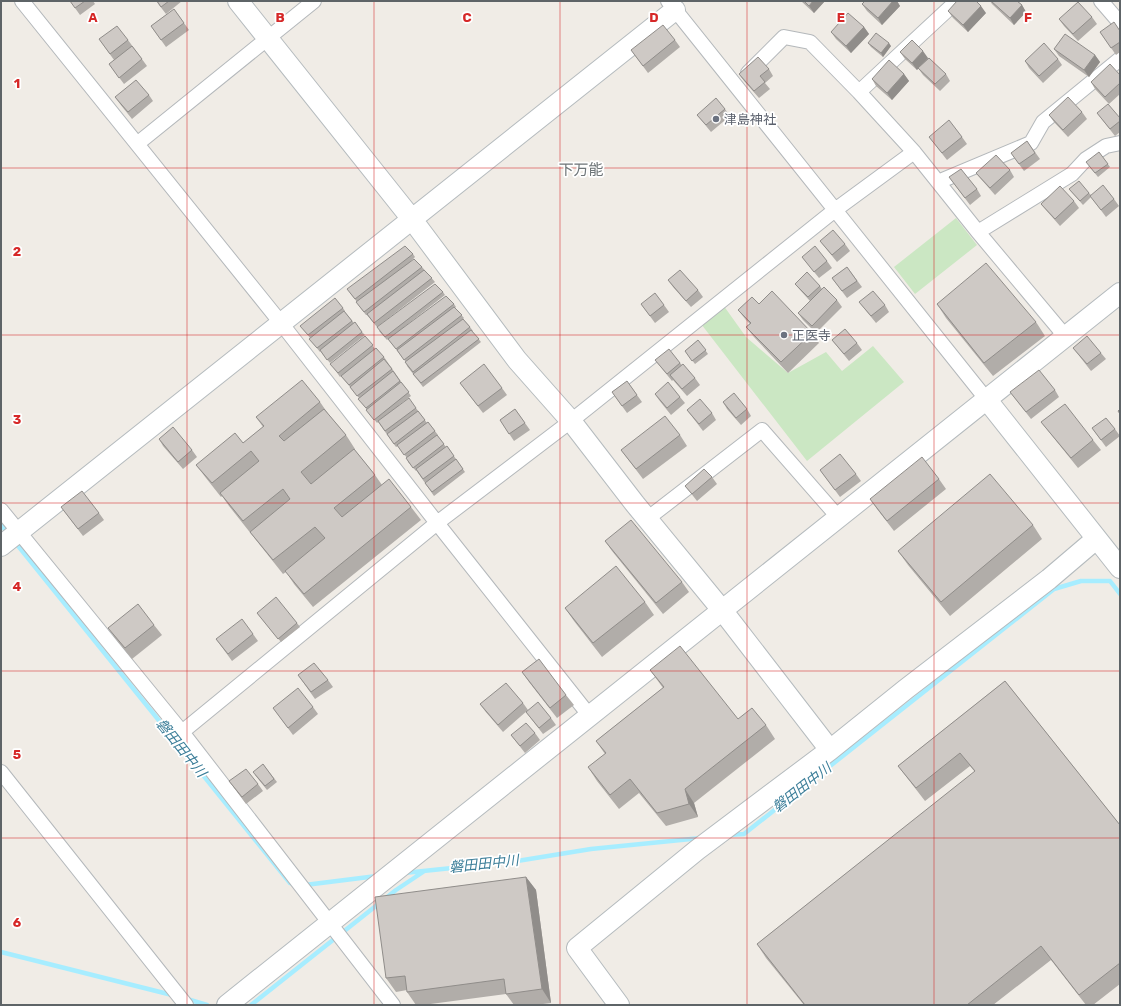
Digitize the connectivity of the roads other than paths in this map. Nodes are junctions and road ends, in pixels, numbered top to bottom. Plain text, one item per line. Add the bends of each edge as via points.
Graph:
1 (22, 1) edge
2 (238, 1) edge
3 (314, 1) edge
4 (957, 1) edge
5 (1101, 1) edge
6 (672, 5) edge
7 (1120, 23) edge
8 (268, 38) junction
9 (1120, 59) edge
10 (736, 85) junction
11 (859, 92) junction
12 (1120, 143) edge
13 (137, 144) junction
14 (914, 152) junction
15 (938, 182) junction
16 (836, 210) junction
17 (411, 218) junction
18 (978, 232) junction
19 (1120, 293) edge
20 (281, 323) junction
21 (1065, 336) junction
22 (987, 400) junction
23 (572, 421) junction
24 (1, 510) edge
25 (838, 517) junction
26 (647, 519) junction
27 (437, 523) junction
28 (19, 532) junction
29 (1096, 539) junction
30 (1, 546) edge
31 (1120, 568) edge
32 (722, 610) junction
33 (589, 715) junction
34 (182, 732) junction
35 (830, 750) junction
36 (1, 772) edge
37 (330, 924) junction
38 (186, 1005) edge
39 (227, 1005) edge
40 (393, 1005) edge
41 (619, 1005) edge

1 - 13 street
2 - 8 street
3 - 8 street
4 - 11 street
5 - 7 street
6 - 10 street
6 - 17 street
8 - 13 street
8 - 17 street
9 - 15 street via 1043,122 1031,143
10 - 11 street via 784,37 810,42
10 - 16 street
11 - 14 street
12 - 18 street via 1106,146 1086,159 1072,174
13 - 20 street
14 - 15 street
14 - 16 street
15 - 18 street
16 - 22 street
16 - 23 street
17 - 20 street
17 - 23 street via 517,360
18 - 21 street
19 - 21 street
20 - 27 street
20 - 28 street
21 - 22 street
22 - 25 street
22 - 29 street
23 - 26 street
23 - 27 street
24 - 28 street
25 - 26 street via 762,430
25 - 32 street
26 - 32 street
27 - 33 street
27 - 34 street
28 - 30 street
28 - 34 street
29 - 31 street
29 - 35 street
32 - 33 street
32 - 35 street
33 - 37 street
34 - 37 street
35 - 41 street via 697,850 577,948
36 - 38 street
37 - 39 street
37 - 40 street

